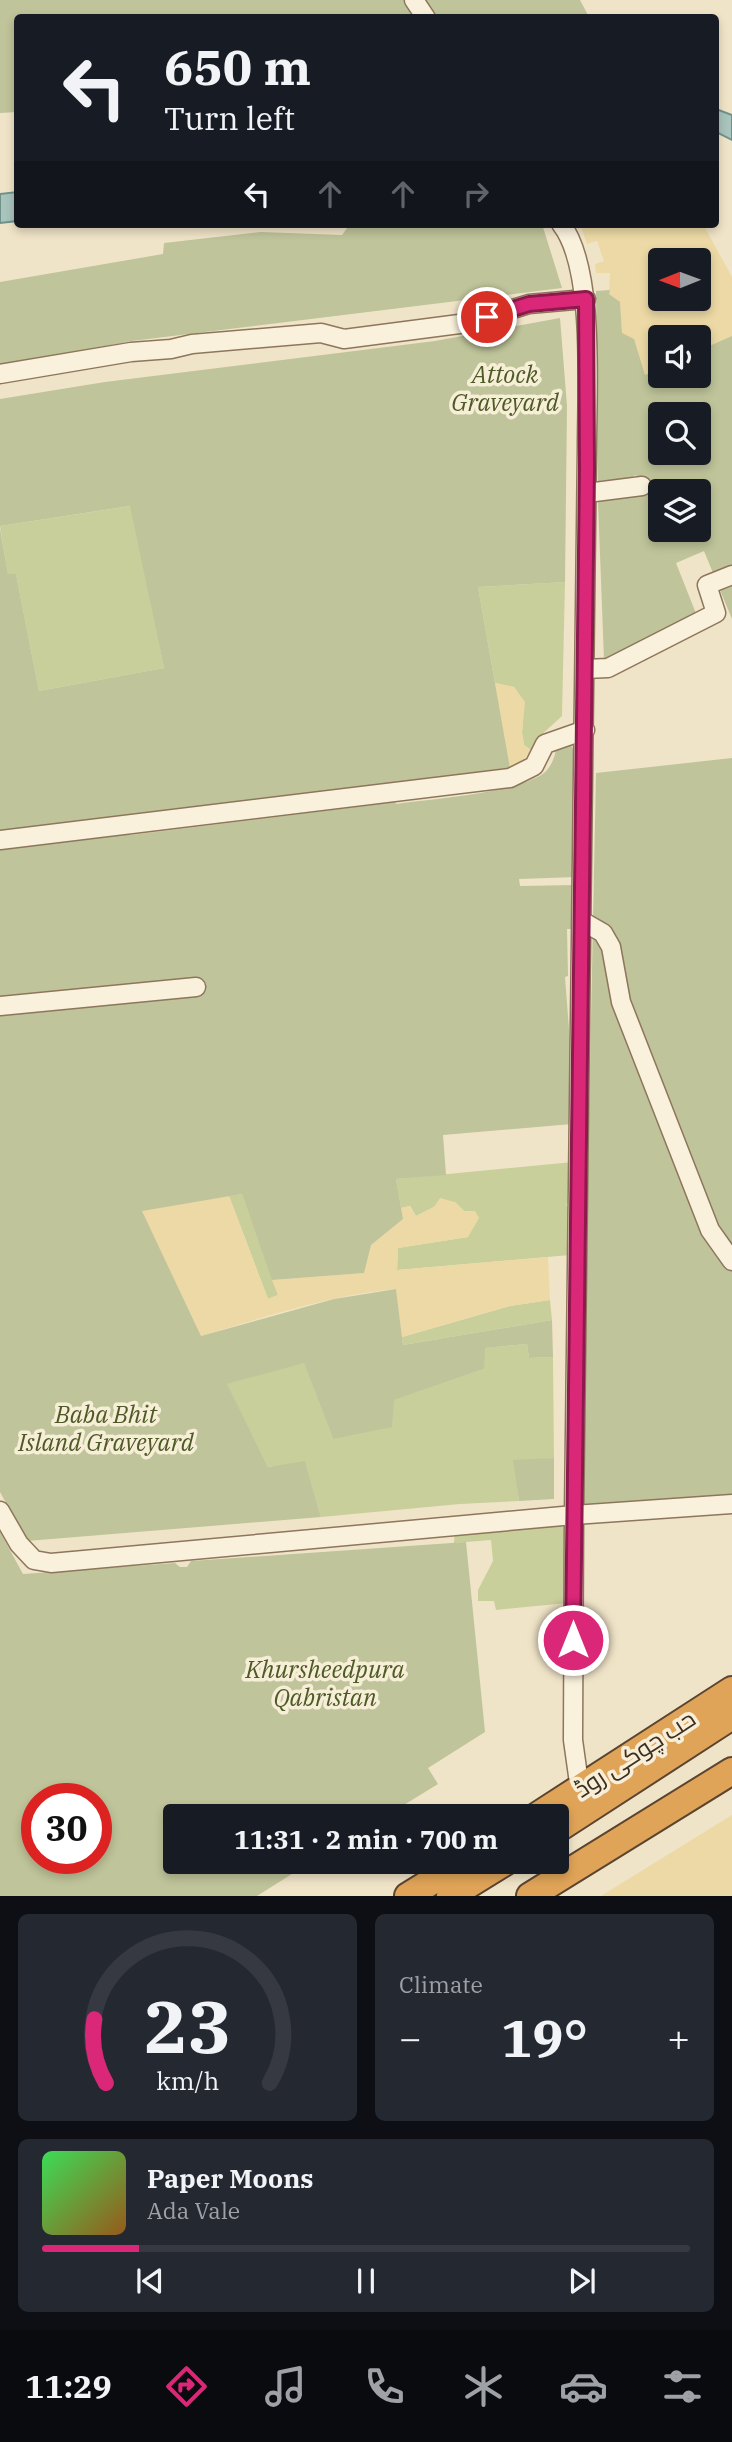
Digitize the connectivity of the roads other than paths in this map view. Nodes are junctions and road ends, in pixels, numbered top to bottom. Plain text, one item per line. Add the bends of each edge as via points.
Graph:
1 (564, 228) edge
2 (586, 299) junction
3 (0, 374) edge
4 (642, 486) dead end
5 (587, 493) junction
6 (732, 575) edge
7 (585, 669) junction
8 (584, 730) junction
9 (0, 840) edge
10 (582, 921) junction
11 (196, 987) dead end
12 (0, 1006) edge
13 (732, 1261) edge
14 (732, 1504) edge
15 (0, 1511) edge
16 (574, 1515) junction
17 (732, 1690) edge
18 (732, 1716) edge
19 (732, 1770) edge
20 (580, 1790) junction
21 (557, 1804) edge
22 (569, 1822) edge
23 (444, 1874) edge
24 (486, 1874) edge
25 (408, 1896) edge
26 (450, 1896) edge
27 (530, 1896) edge

1 - 2 street
2 - 3 street via 529,304 467,323 345,339 321,333 192,344
2 - 5 street
4 - 5 street
5 - 7 street
6 - 7 street via 707,585 716,613 608,668
7 - 8 street
8 - 9 street via 545,744 534,766 510,778
8 - 10 street
10 - 13 street via 603,933 611,947 621,1002 710,1230
10 - 16 street
11 - 12 street
14 - 16 street
15 - 16 street via 34,1560 51,1563
16 - 20 street via 573,1740
17 - 20 highway, حب چوکی روڈ
18 - 22 highway
19 - 27 highway
20 - 21 highway, حب چوکی روڈ
23 - 25 highway
24 - 26 highway

